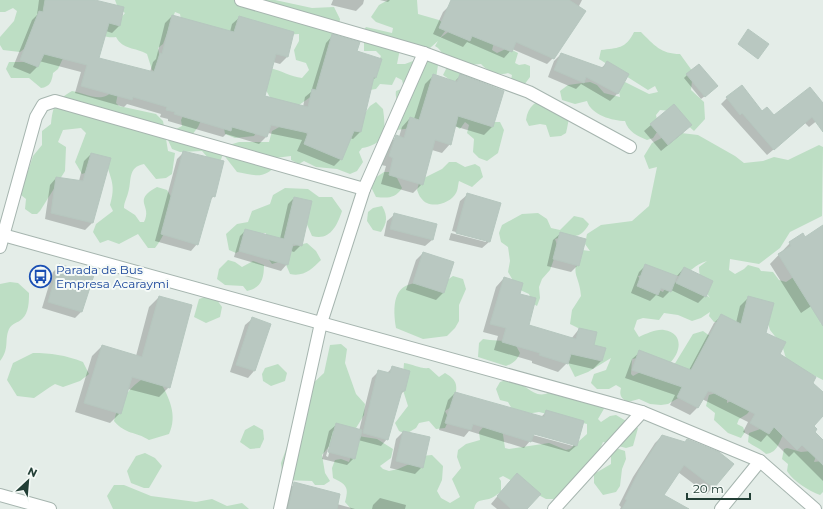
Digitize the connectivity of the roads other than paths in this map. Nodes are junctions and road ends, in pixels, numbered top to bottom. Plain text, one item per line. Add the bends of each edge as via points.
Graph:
1 (241, 0) edge
2 (424, 53) junction
3 (630, 147) dead end
4 (364, 190) junction
5 (2, 241) edge
6 (321, 322) junction
7 (642, 412) junction
8 (760, 461) junction
9 (0, 495) edge
10 (50, 509) edge
11 (280, 509) edge
12 (554, 509) edge
13 (721, 509) edge
14 (815, 509) edge

1 - 2 street
2 - 3 street via 529,92
2 - 4 street
4 - 5 street via 55,101 43,105 36,117
4 - 6 street
5 - 6 street
6 - 7 street
6 - 11 street
7 - 8 street
7 - 12 street
8 - 13 street
8 - 14 street
9 - 10 street

